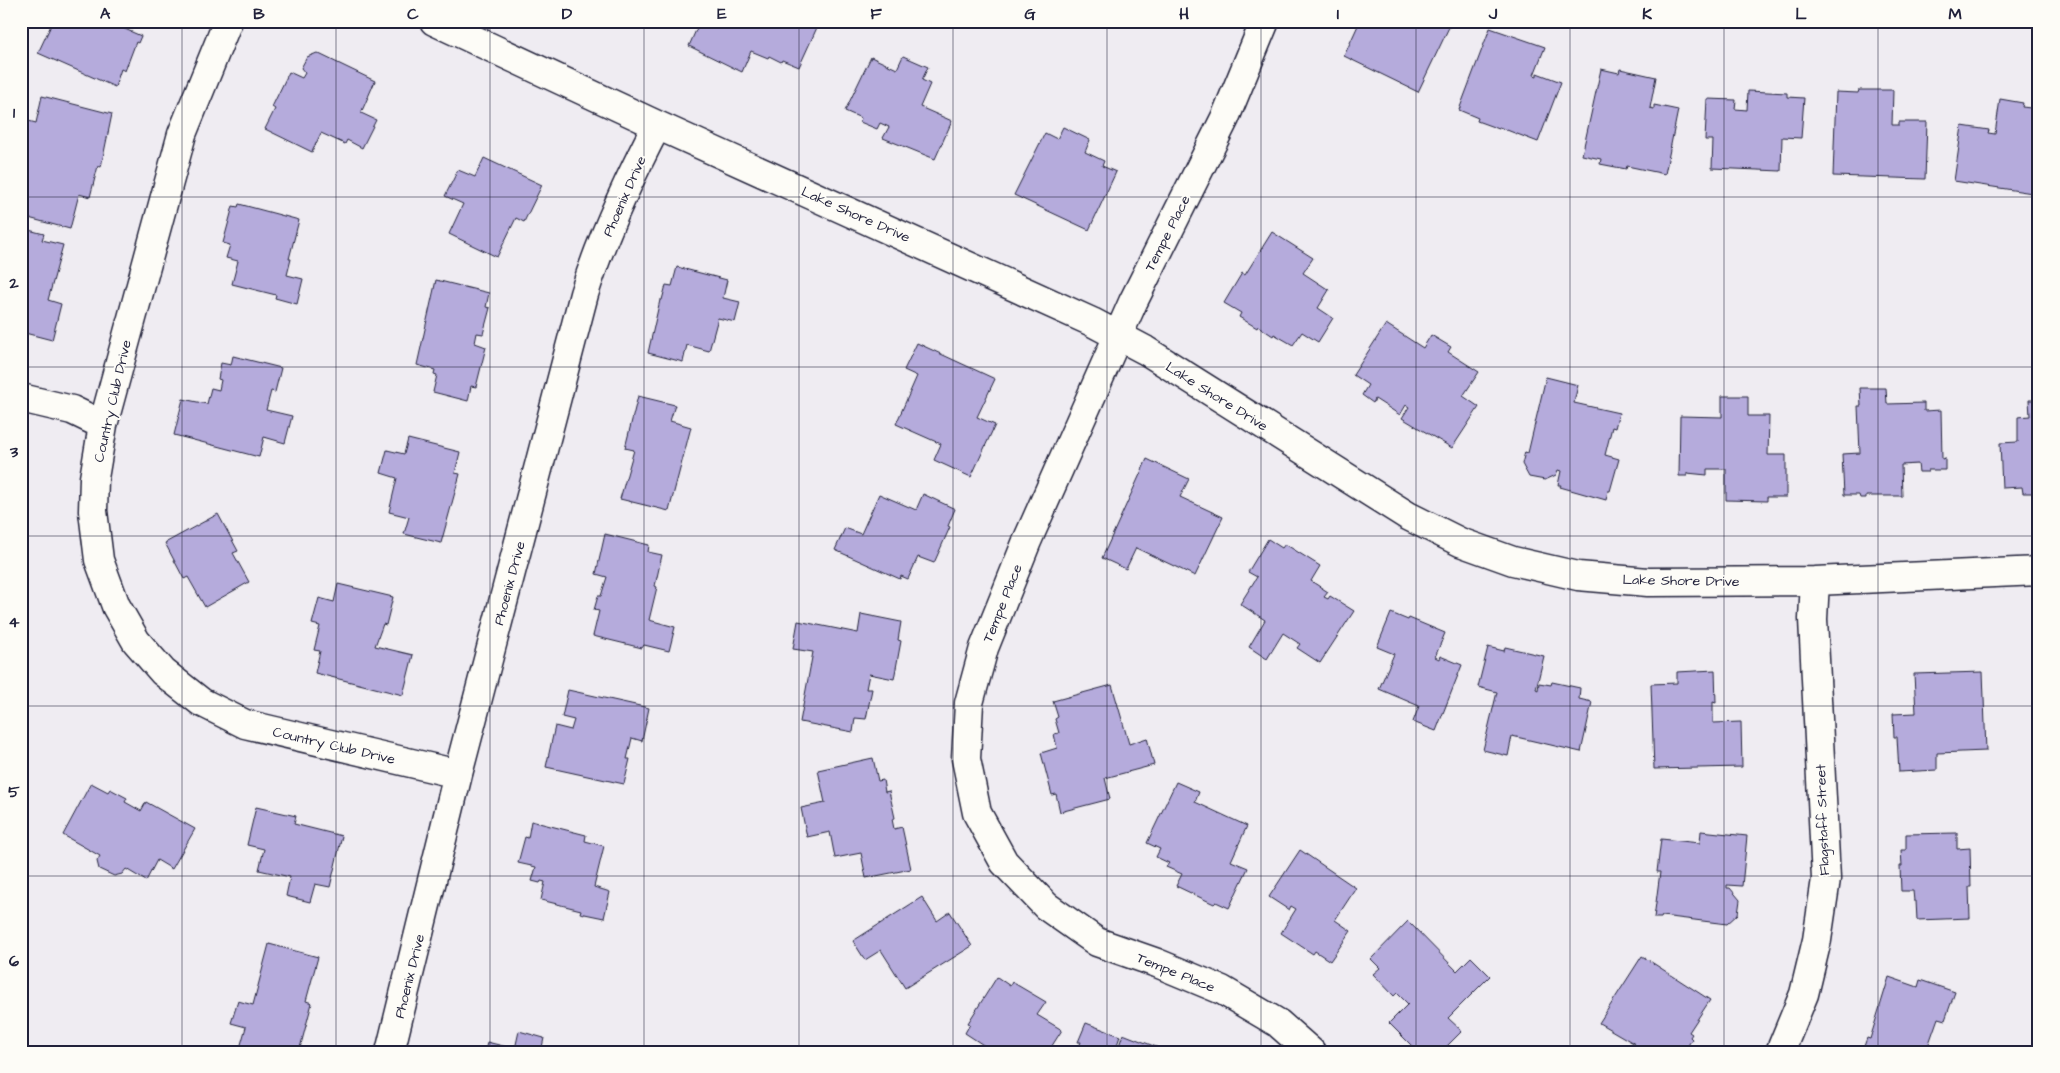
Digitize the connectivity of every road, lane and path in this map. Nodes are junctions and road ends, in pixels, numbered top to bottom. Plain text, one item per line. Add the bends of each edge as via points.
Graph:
1 (228, 21) edge
2 (434, 21) edge
3 (1265, 21) edge
4 (657, 125) junction
5 (1118, 336) junction
6 (21, 398) edge
7 (103, 425) junction
8 (2039, 570) edge
9 (1815, 581) junction
10 (458, 774) junction
11 (390, 1052) edge
12 (1311, 1052) edge
13 (1780, 1052) edge

1 - 7 street, Country Club Drive via 182,134
2 - 4 street, Lake Shore Drive
3 - 5 street, Tempe Place via 1225,118
4 - 5 street, Lake Shore Drive via 1013,285
4 - 10 street, Phoenix Drive via 592,271
5 - 9 street, Lake Shore Drive via 1408,516 1460,542 1513,561 1578,576 1648,582
5 - 12 street, Tempe Place via 1027,541 984,648 969,703 966,759 977,813 1004,862 1046,906 1097,942 1222,990 1278,1023
6 - 7 street via 72,410
7 - 10 street, Country Club Drive via 93,503 99,560 116,606 136,641 163,672 201,702 245,724
8 - 9 street, Lake Shore Drive
9 - 13 street, Flagstaff Street via 1813,619 1826,879 1804,994
10 - 11 street, Phoenix Drive

